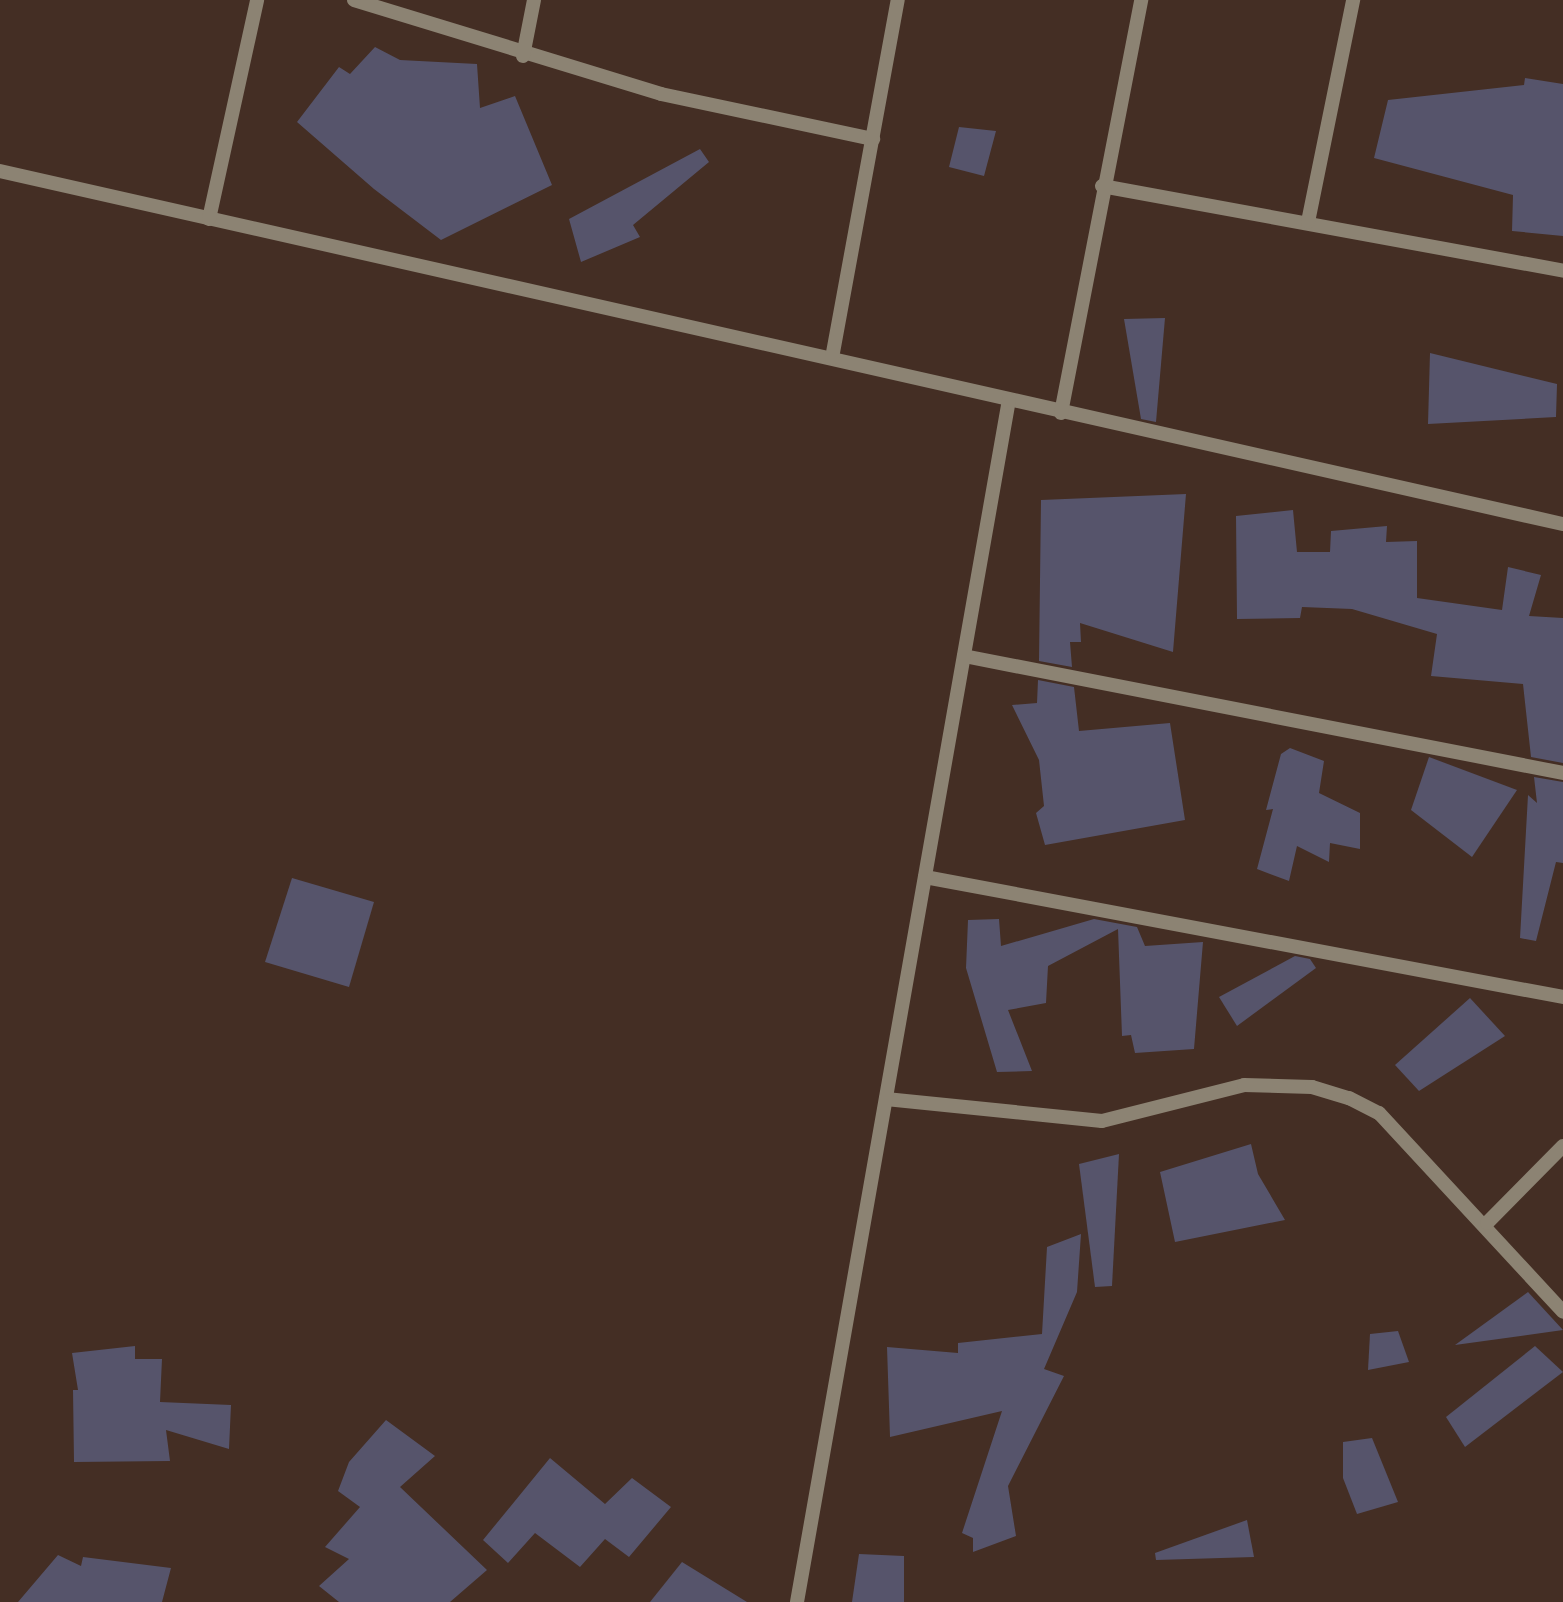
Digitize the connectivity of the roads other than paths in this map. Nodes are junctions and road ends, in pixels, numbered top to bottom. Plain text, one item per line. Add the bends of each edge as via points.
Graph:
1 (257, 0) edge
2 (354, 0) edge
3 (534, 0) edge
4 (898, 0) edge
5 (1141, 0) edge
6 (1353, 0) edge
7 (523, 56) junction
8 (873, 139) junction
9 (0, 172) edge
10 (1102, 186) junction
11 (209, 219) junction
12 (1308, 222) junction
13 (1563, 271) edge
14 (832, 358) junction
15 (1009, 400) junction
16 (1060, 413) junction
17 (1563, 524) edge
18 (964, 656) junction
19 (1563, 773) edge
20 (925, 877) junction
21 (1563, 997) edge
22 (886, 1099) junction
23 (1563, 1146) edge
24 (1487, 1223) junction
25 (1563, 1312) edge
26 (797, 1602) edge

1 - 11 street
2 - 7 street
3 - 7 street
4 - 8 street
5 - 10 street
6 - 12 street
7 - 8 street via 661,94
8 - 14 street
9 - 11 street
10 - 12 street
10 - 16 street
11 - 14 street
12 - 13 street
14 - 15 street
15 - 16 street
15 - 18 street
16 - 17 street
18 - 19 street
18 - 20 street
20 - 21 street
20 - 22 street
22 - 24 street via 1102,1121 1244,1085 1312,1087 1378,1113
22 - 26 street
23 - 24 street
24 - 25 street

